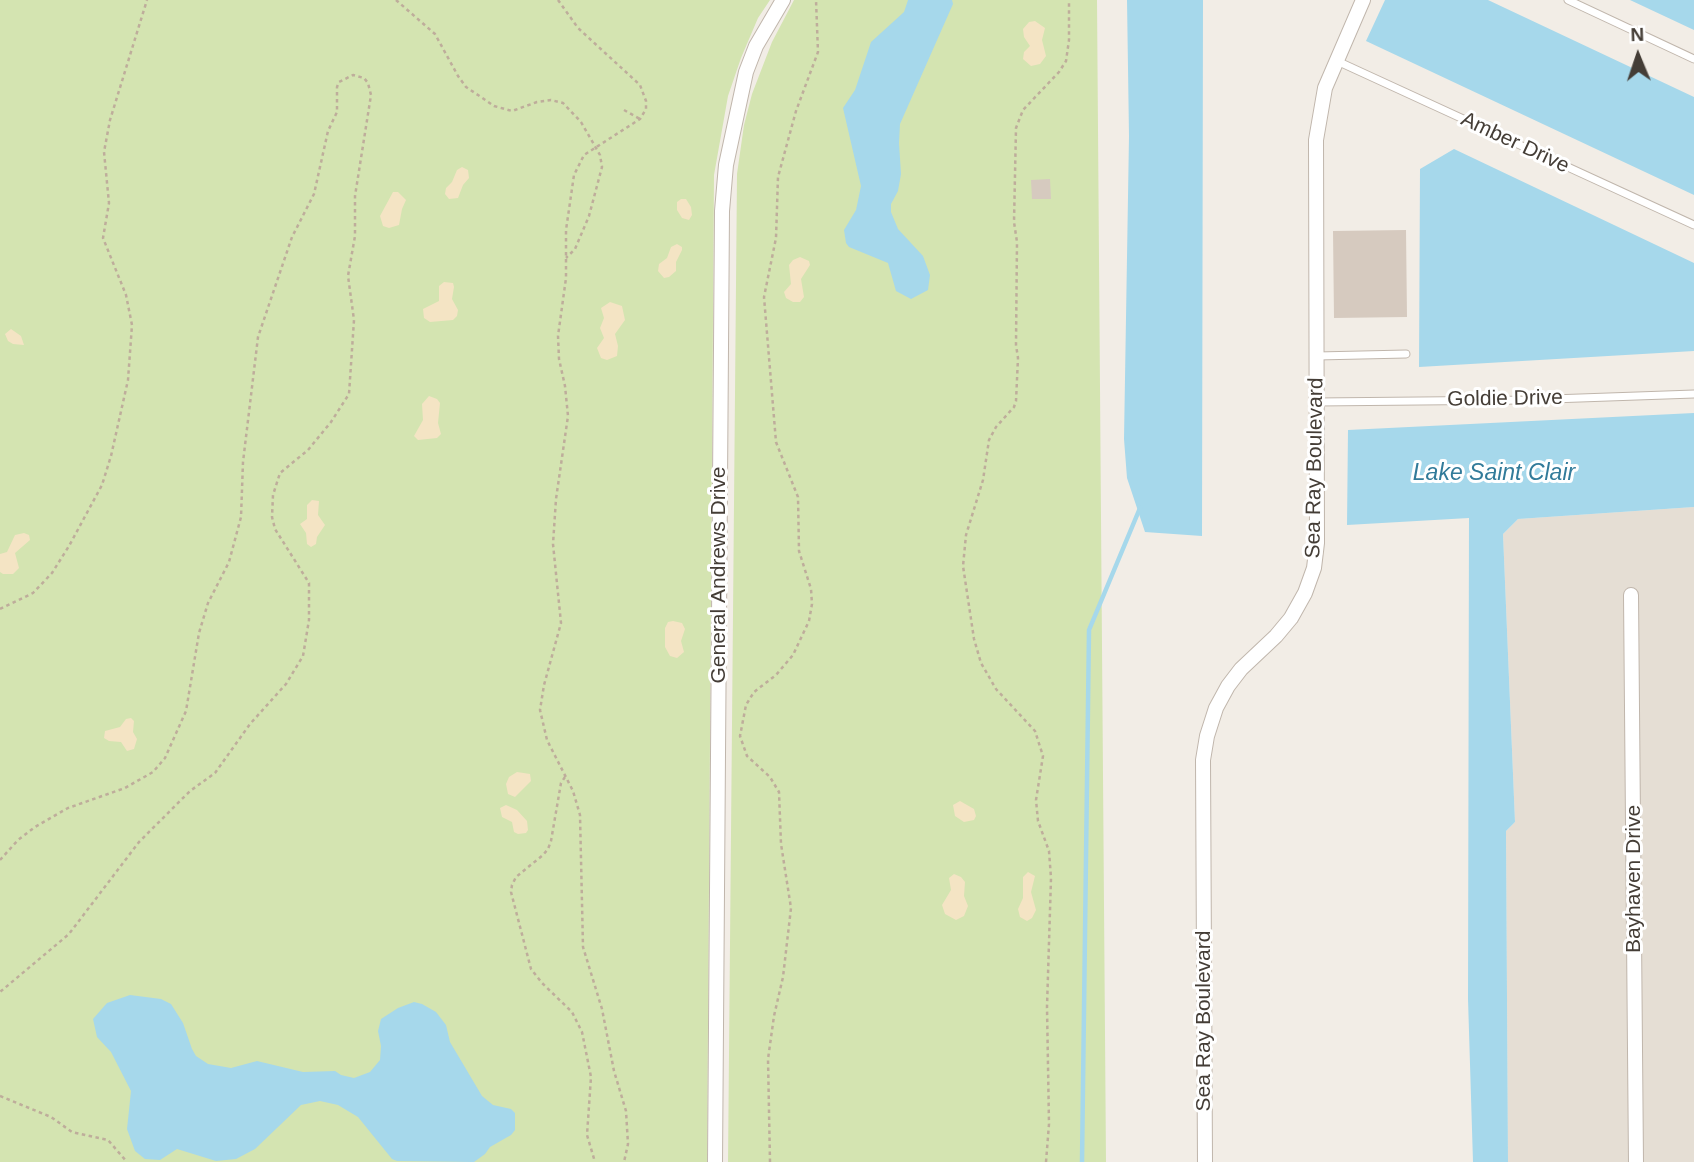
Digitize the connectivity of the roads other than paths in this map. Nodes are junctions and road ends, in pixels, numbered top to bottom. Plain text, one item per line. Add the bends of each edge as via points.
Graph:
1 (783, 0) edge
2 (1363, 0) edge
3 (1568, 0) edge
4 (1694, 59) edge
5 (1336, 61) junction
6 (1694, 225) edge
7 (1406, 354) dead end
8 (1316, 356) junction
9 (1694, 394) edge
10 (1316, 402) junction
11 (1631, 595) dead end
12 (715, 1162) edge
13 (1205, 1162) edge
14 (1636, 1162) edge

1 - 12 street, General Andrews Drive via 746,72 726,165 722,211
2 - 5 street, Sea Ray Boulevard
3 - 4 lane
5 - 6 lane, Amber Drive
5 - 8 street, Sea Ray Boulevard via 1325,88 1316,140
7 - 8 lane
8 - 10 street, Sea Ray Boulevard
9 - 10 lane, Goldie Drive
10 - 13 street, Sea Ray Boulevard via 1314,568 1291,618 1241,669 1222,697 1203,760
11 - 14 street, Bayhaven Drive

